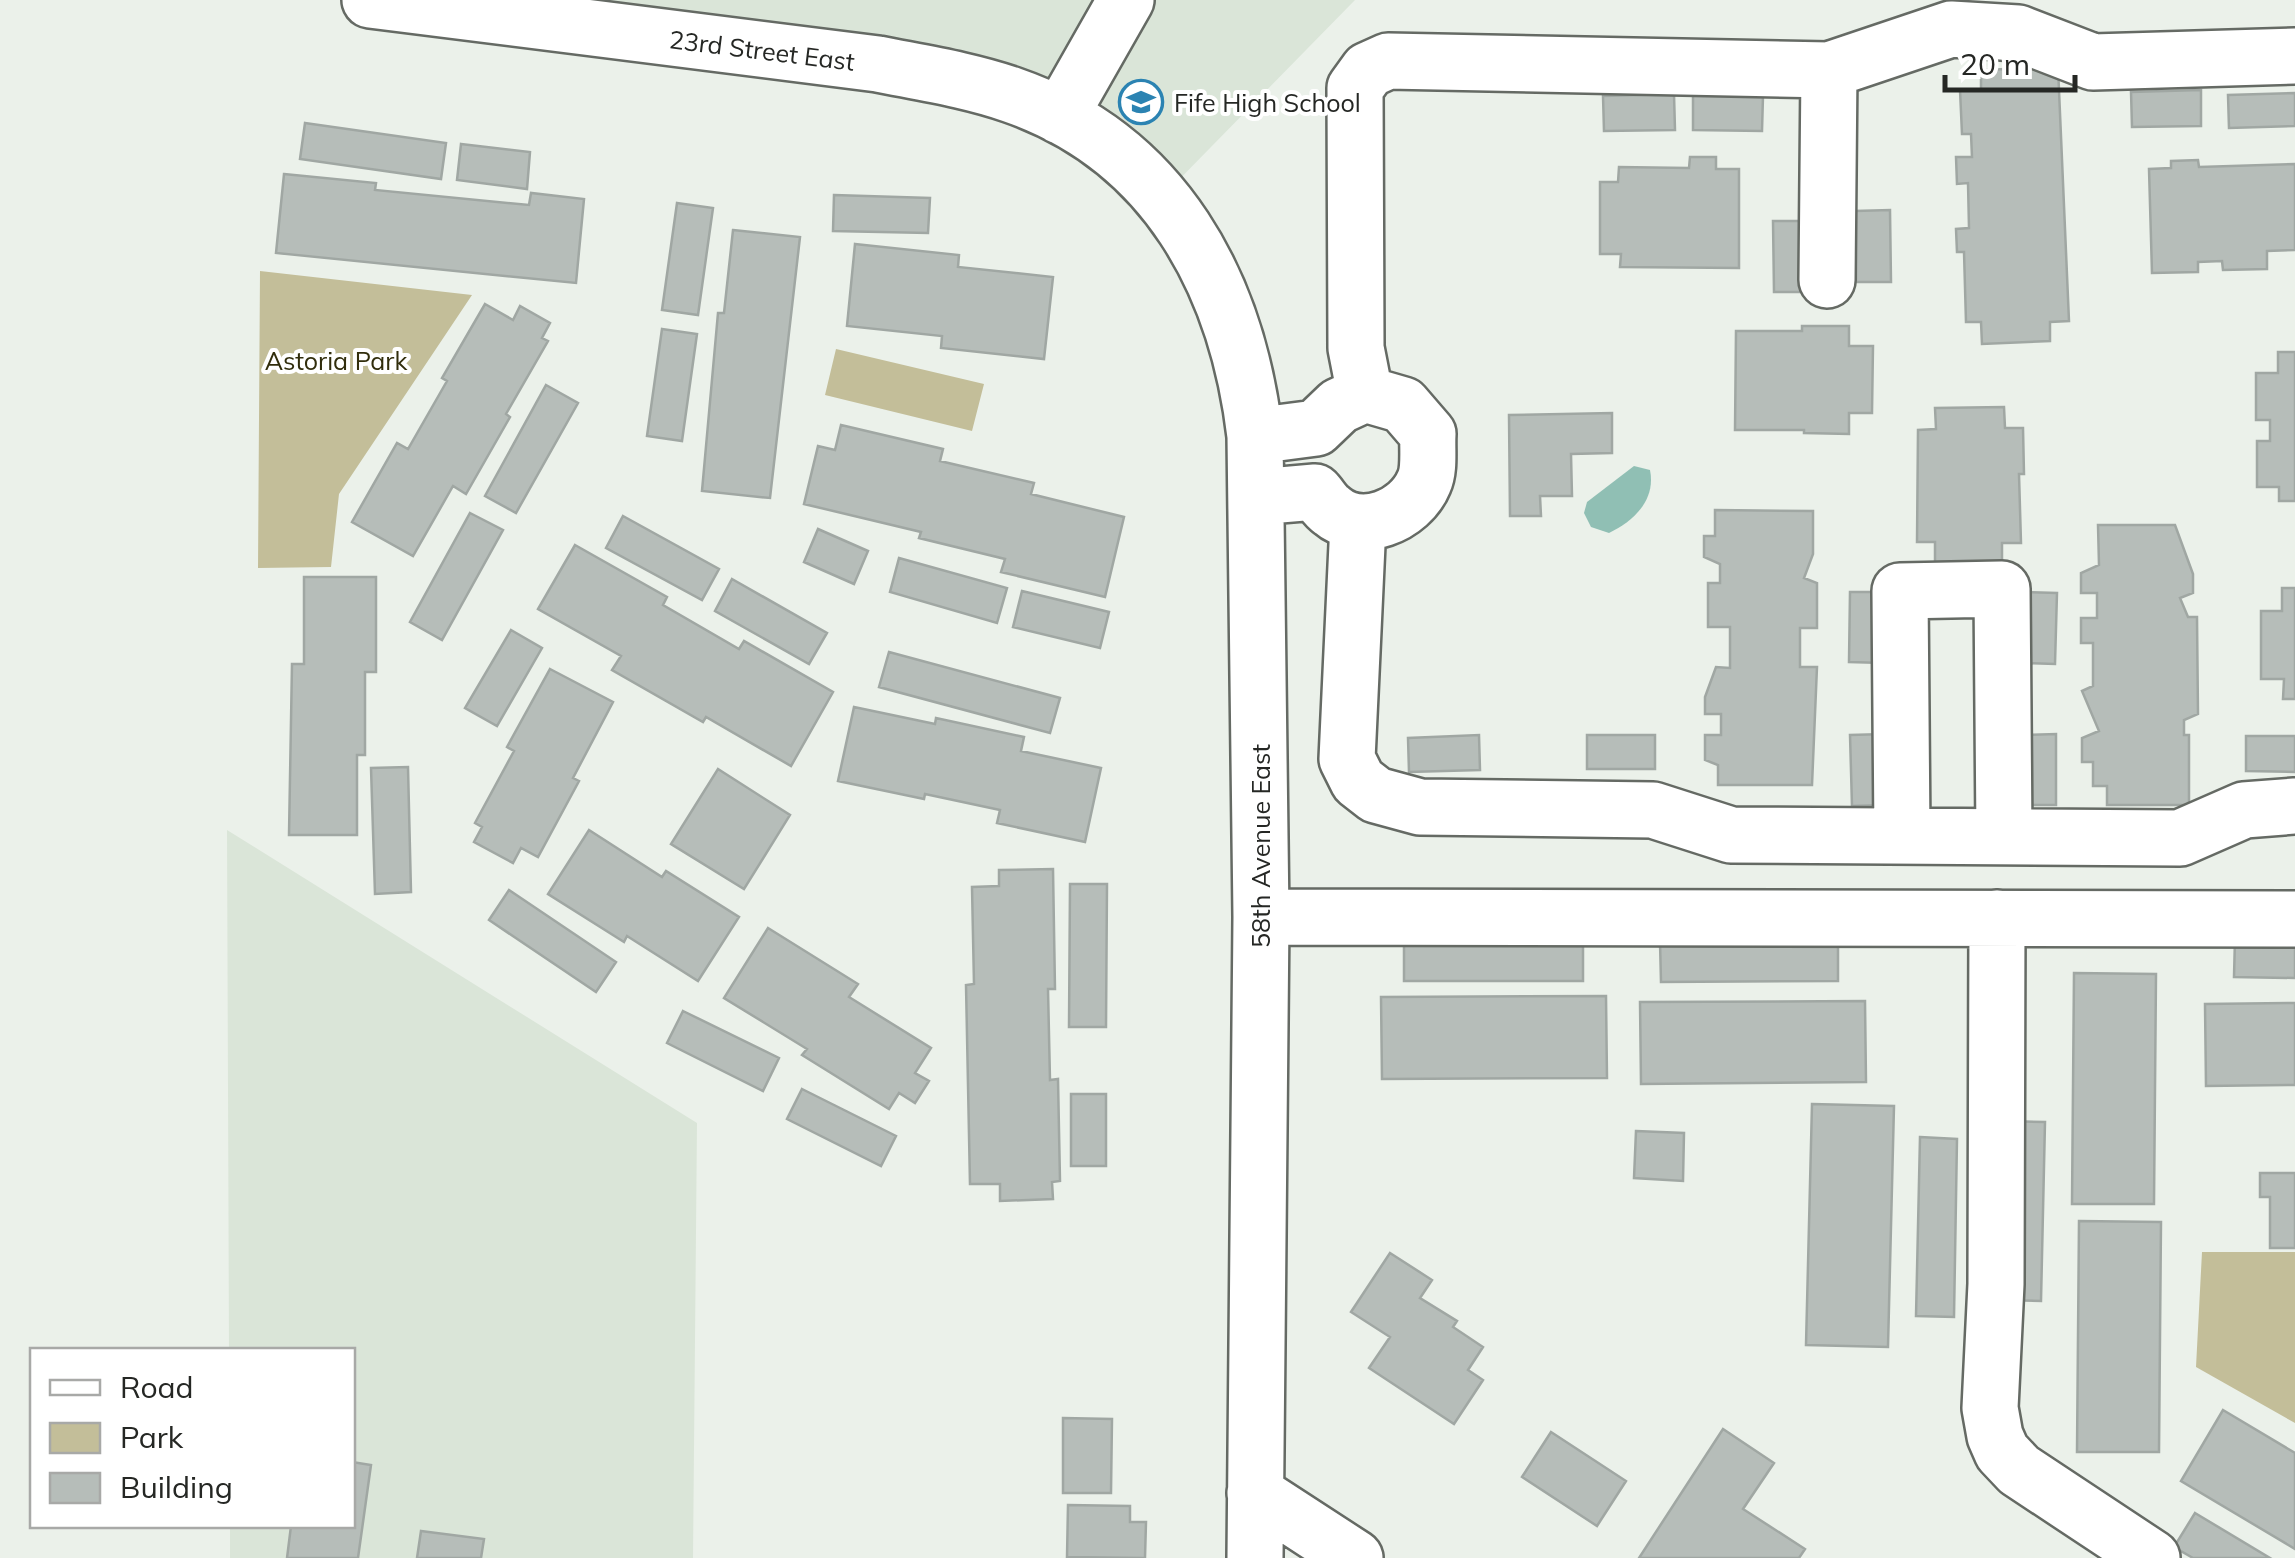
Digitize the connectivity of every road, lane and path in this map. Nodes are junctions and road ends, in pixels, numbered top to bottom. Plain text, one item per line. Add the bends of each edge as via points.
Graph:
1 (370, 0) edge
2 (1126, 0) edge
3 (2295, 56) edge
4 (1830, 70) junction
5 (1060, 116) junction
6 (1132, 166) joint
7 (1826, 280) dead end
8 (1365, 394) junction
9 (1255, 436) junction
10 (1256, 498) junction
11 (1358, 522) junction
12 (2295, 806) edge
13 (1902, 836) junction
14 (2004, 837) junction
15 (1261, 918) junction
16 (1997, 918) junction
17 (2295, 918) edge
18 (1255, 1494) junction
19 (1255, 1558) edge
20 (1355, 1558) edge
21 (2152, 1558) edge

1 - 5 street, 23rd Street East via 878,64 1012,95
2 - 5 street
3 - 4 street via 2094,62 2018,33 1951,28
4 - 7 street
4 - 8 street via 1388,61 1368,70 1355,88 1356,348
5 - 6 street, 23rd Street East
6 - 9 street, 58th Avenue East via 1191,237 1216,284 1240,350
8 - 9 street via 1316,428
8 - 11 street via 1403,405 1428,434 1426,480 1410,505
9 - 10 street, 58th Avenue East
10 - 11 street via 1315,492 1332,512
10 - 15 street, 58th Avenue East
11 - 13 street via 1348,759 1358,781 1376,795 1420,808 1653,810 1730,835
12 - 14 street via 2244,810 2180,838
13 - 14 street
13 - 14 street via 1900,591 2002,590
15 - 16 street
15 - 18 street, 58th Avenue East
16 - 17 street
16 - 21 street via 1994,1436 2018,1470
18 - 19 street, 58th Avenue East
18 - 20 street

